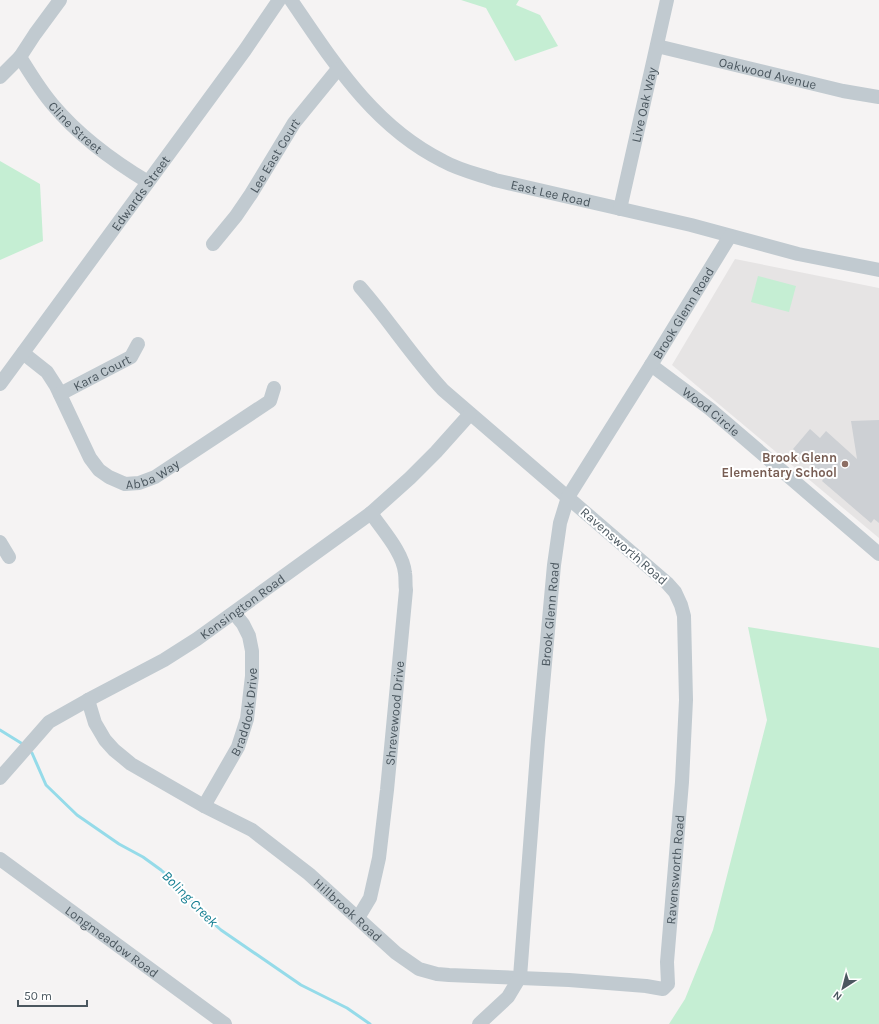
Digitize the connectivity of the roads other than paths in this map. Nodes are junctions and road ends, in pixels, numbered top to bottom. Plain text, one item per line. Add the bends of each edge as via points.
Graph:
1 (60, 0) edge
2 (279, 0) edge
3 (291, 0) edge
4 (667, 0) edge
5 (657, 46) junction
6 (20, 57) junction
7 (338, 69) junction
8 (0, 77) edge
9 (879, 97) edge
10 (148, 182) junction
11 (620, 209) junction
12 (730, 236) junction
13 (213, 244) dead end
14 (879, 270) edge
15 (360, 287) dead end
16 (138, 344) dead end
17 (23, 353) junction
18 (652, 365) junction
19 (0, 384) edge
20 (274, 388) dead end
21 (60, 394) junction
22 (470, 414) junction
23 (568, 497) junction
24 (371, 513) junction
25 (0, 542) edge
26 (879, 554) edge
27 (9, 557) dead end
28 (234, 613) junction
29 (88, 700) junction
30 (0, 778) edge
31 (204, 806) junction
32 (0, 859) edge
33 (358, 918) junction
34 (520, 977) junction
35 (666, 987) joint
36 (225, 1024) edge
37 (479, 1024) edge

1 - 6 street
2 - 10 street, Edwards Street
3 - 7 street, East Lee Road
4 - 5 street, Live Oak Way
5 - 9 street, Oakwood Avenue via 843,91
5 - 11 street, Live Oak Way
6 - 8 street
6 - 10 street, Cline Street via 52,104 68,121 111,158
7 - 11 street, East Lee Road via 388,123 416,146 444,162 494,180
7 - 13 street, Lee East Court via 294,123 251,194
10 - 17 street, Edwards Street
11 - 12 street, East Lee Road
12 - 14 street, East Lee Road via 798,254
12 - 18 street, Brook Glenn Road
15 - 22 street, Ravensworth Road via 430,376
16 - 21 street, Kara Court via 131,357
17 - 19 street, Edwards Street
17 - 21 street, Abba Way via 46,372
18 - 23 street, Brook Glenn Road
18 - 26 street, Wood Circle via 710,409
20 - 21 street, Abba Way via 270,401 155,477 132,484 125,484 99,470 90,458
22 - 23 street, Ravensworth Road
22 - 24 street, Kensington Road via 436,452
23 - 34 street, Brook Glenn Road via 560,523 554,565
23 - 35 street, Ravensworth Road via 667,583 675,592 684,616 686,731
24 - 28 street, Kensington Road
24 - 33 street, Shrevewood Drive via 402,562 406,590 379,858 370,898
25 - 27 street
28 - 29 street, Kensington Road via 164,660
28 - 31 street, Braddock Drive via 249,636 252,651 252,676 246,719 238,747
29 - 30 street, Kensington Road via 49,722
29 - 31 street, Hillbrook Road via 98,730 114,750 141,770
31 - 33 street, Hillbrook Road via 267,840
32 - 36 street, Longmeadow Road
33 - 34 street, Hillbrook Road via 396,953 413,966 425,971 449,976
34 - 35 street, Hillbrook Road via 659,989
34 - 37 street, Brook Glenn Road via 508,997

